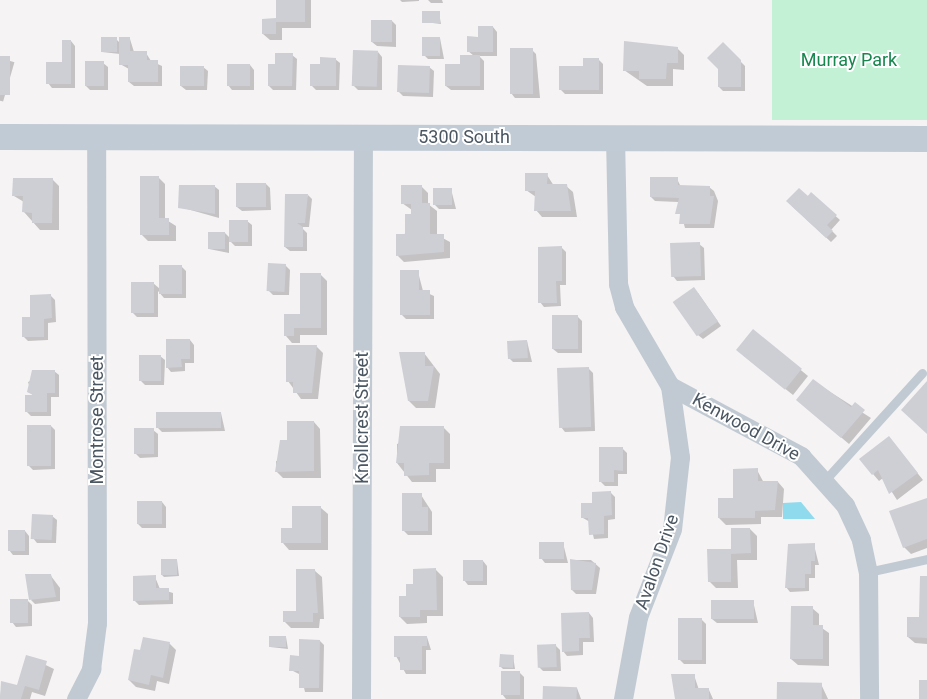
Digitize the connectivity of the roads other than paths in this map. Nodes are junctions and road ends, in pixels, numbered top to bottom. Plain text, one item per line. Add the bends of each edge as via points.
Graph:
1 (0, 137) edge
2 (96, 137) junction
3 (363, 137) junction
4 (615, 137) junction
5 (927, 139) edge
6 (922, 373) dead end
7 (670, 386) junction
8 (826, 479) junction
9 (927, 559) edge
10 (868, 572) junction
11 (76, 699) edge
12 (361, 699) edge
13 (623, 699) edge
14 (869, 699) edge

1 - 2 main road, 5300 South
2 - 3 main road, 5300 South
2 - 11 street, Montrose Street via 96,630 91,668
3 - 4 main road, 5300 South
3 - 12 street, Knollcrest Street
4 - 5 main road, 5300 South
4 - 7 street, Avalon Drive via 618,284 624,307
6 - 8 lane
7 - 8 street, Kenwood Drive via 779,442
7 - 13 street, Avalon Drive via 680,458 678,501 669,537 638,617
8 - 10 street, Kenwood Drive via 861,540
9 - 10 lane
10 - 14 street, Kenwood Drive

